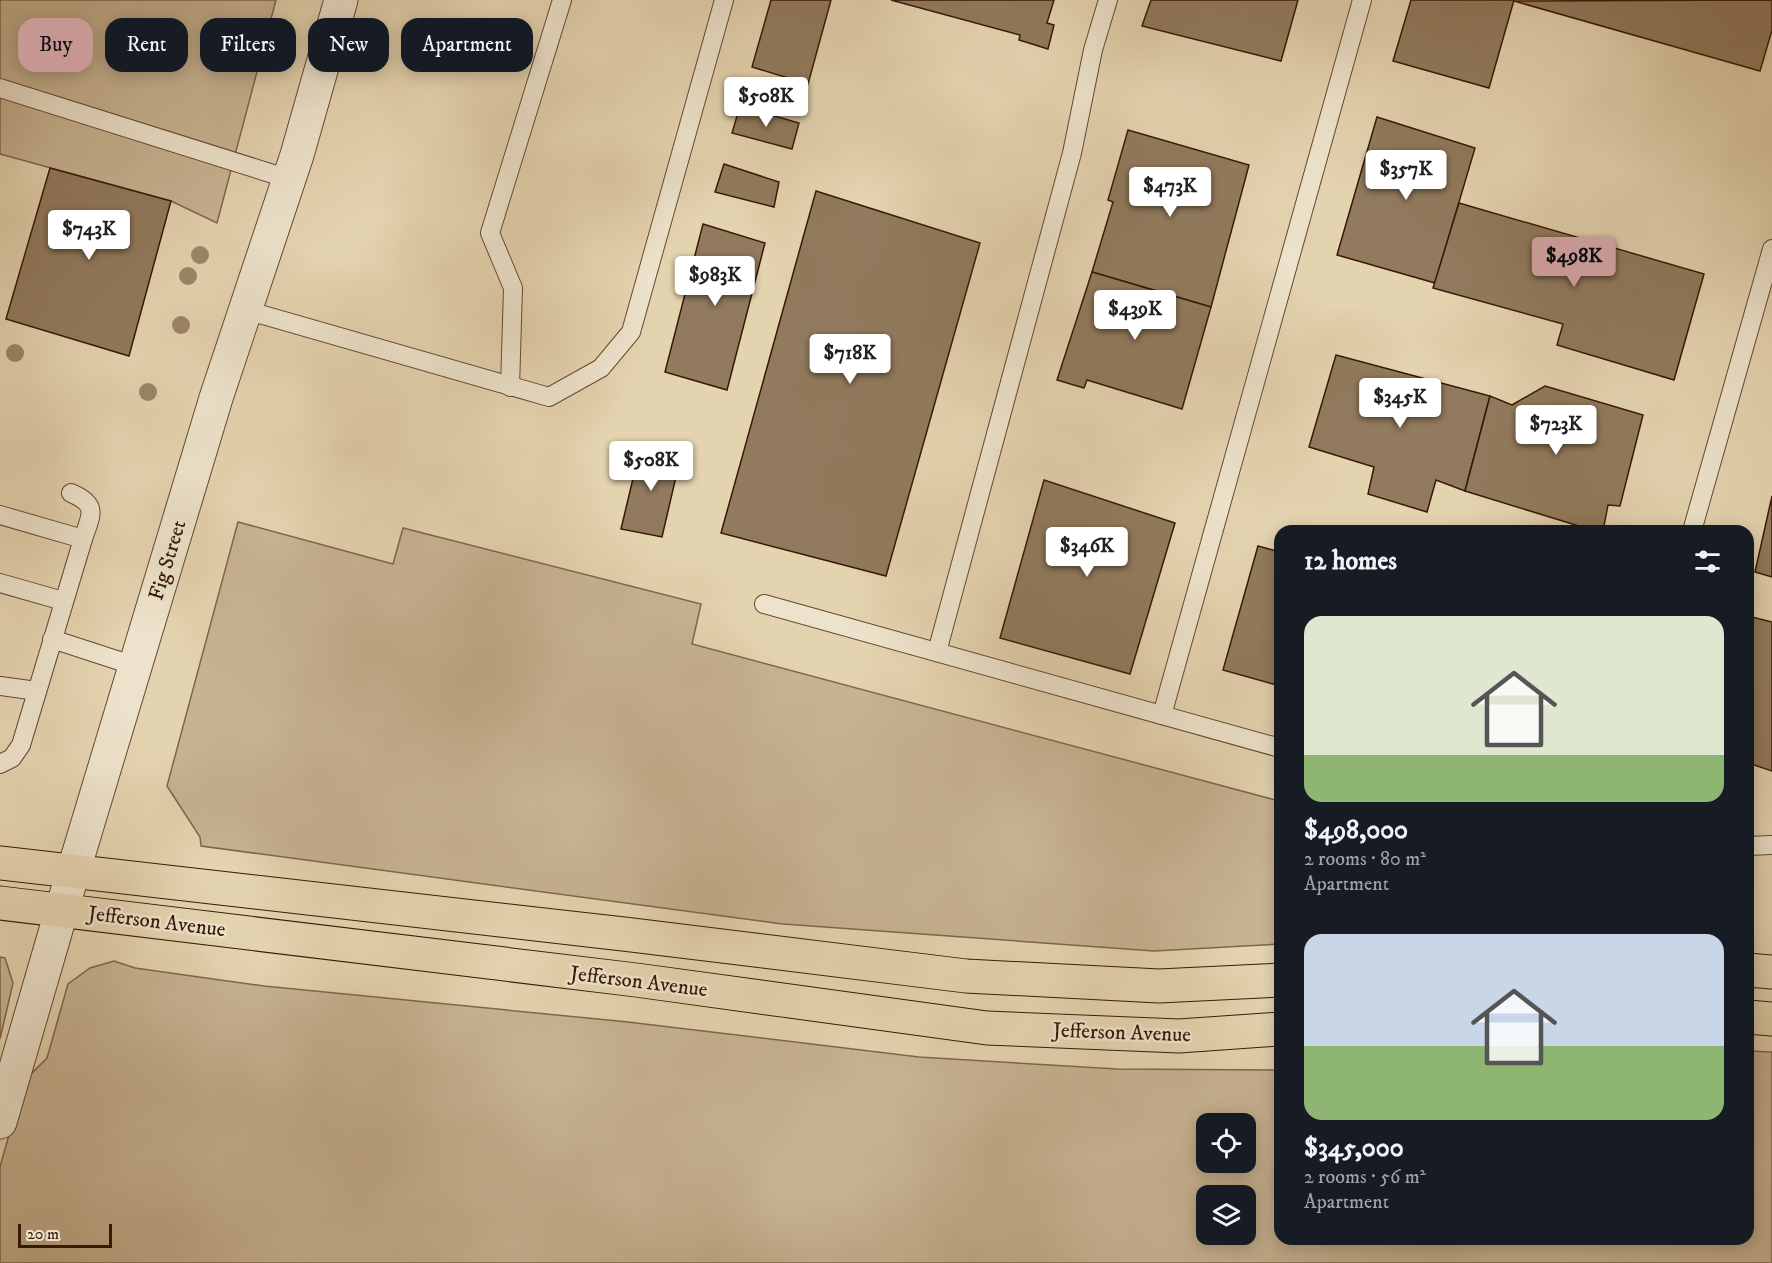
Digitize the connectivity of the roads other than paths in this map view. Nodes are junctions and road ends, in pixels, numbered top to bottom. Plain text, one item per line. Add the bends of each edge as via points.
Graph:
1 (340, 0) edge
2 (562, 0) edge
3 (724, 0) edge
4 (1108, 0) edge
5 (1362, 0) edge
6 (0, 88) edge
7 (289, 179) junction
8 (1772, 249) edge
9 (246, 310) junction
10 (510, 387) junction
11 (71, 493) dead end
12 (0, 515) edge
13 (1694, 525) edge
14 (83, 539) junction
15 (0, 583) edge
16 (63, 601) junction
17 (764, 604) dead end
18 (52, 639) junction
19 (937, 652) junction
20 (135, 666) junction
21 (0, 686) edge
22 (37, 691) junction
23 (1162, 716) junction
24 (1274, 746) edge
25 (0, 764) edge
26 (1772, 845) edge
27 (1754, 846) edge
28 (0, 862) edge
29 (73, 872) junction
30 (0, 903) edge
31 (62, 909) junction
32 (1754, 970) edge
33 (1772, 972) edge
34 (1274, 980) edge
35 (1754, 1018) edge
36 (1772, 1019) edge
37 (1274, 1029) edge
38 (0, 1122) edge

1 - 7 street, Fig Street
2 - 10 lane via 490,234 513,288
3 - 10 lane via 632,332 601,368 549,397
4 - 19 lane via 1093,50 1072,153
5 - 23 lane
6 - 7 lane
7 - 9 street, Fig Street
8 - 13 lane
9 - 10 lane
9 - 20 street, Fig Street
11 - 14 lane via 87,500 91,507
12 - 14 lane
14 - 16 lane
15 - 16 lane
16 - 18 lane
17 - 19 lane
18 - 20 lane
18 - 22 lane
19 - 23 lane
20 - 29 street, Fig Street
21 - 22 lane
22 - 25 lane via 21,745 12,758
23 - 24 lane
26 - 27 lane
28 - 29 main road, Jefferson Avenue
29 - 31 street, Fig Street
29 - 34 main road, Jefferson Avenue via 966,976 1159,986
30 - 31 main road, Jefferson Avenue
31 - 37 main road, Jefferson Avenue via 987,1028 1179,1036
31 - 38 street, Fig Street
32 - 33 main road
35 - 36 main road

